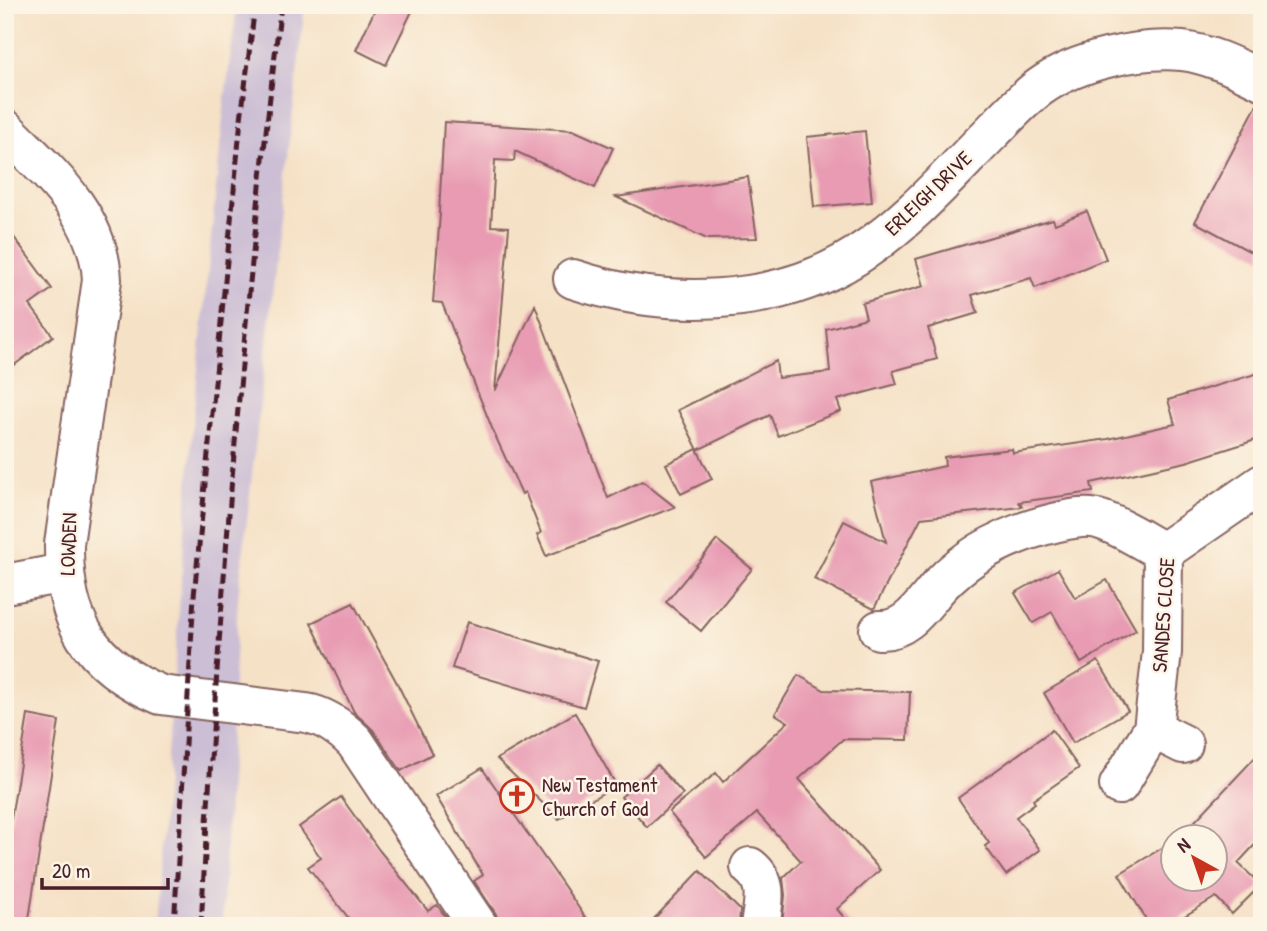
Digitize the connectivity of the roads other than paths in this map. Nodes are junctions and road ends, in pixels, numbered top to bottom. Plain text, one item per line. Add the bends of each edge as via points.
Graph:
1 (1262, 80) edge
2 (5, 129) edge
3 (573, 279) dead end
4 (1262, 484) edge
5 (1163, 552) junction
6 (64, 573) junction
7 (5, 584) edge
8 (879, 630) dead end
9 (1119, 785) dead end
10 (750, 867) dead end
11 (478, 926) edge
12 (760, 926) edge

1 - 3 street, ERLEIGH DRIVE via 1182,51 1125,54 1061,75 1030,95 878,241 834,269 788,286 742,296 687,298 629,293
2 - 6 street, LOWDEN via 73,202 93,234 102,264 64,544
4 - 5 street, SANDES CLOSE
5 - 8 street via 1097,519 1035,527 973,557 952,572 914,615 894,628
5 - 9 street, SANDES CLOSE via 1168,737
6 - 7 street
6 - 11 street, LOWDEN via 72,612 82,633 111,666 144,688 161,695 316,715 348,735
10 - 12 street via 763,884

